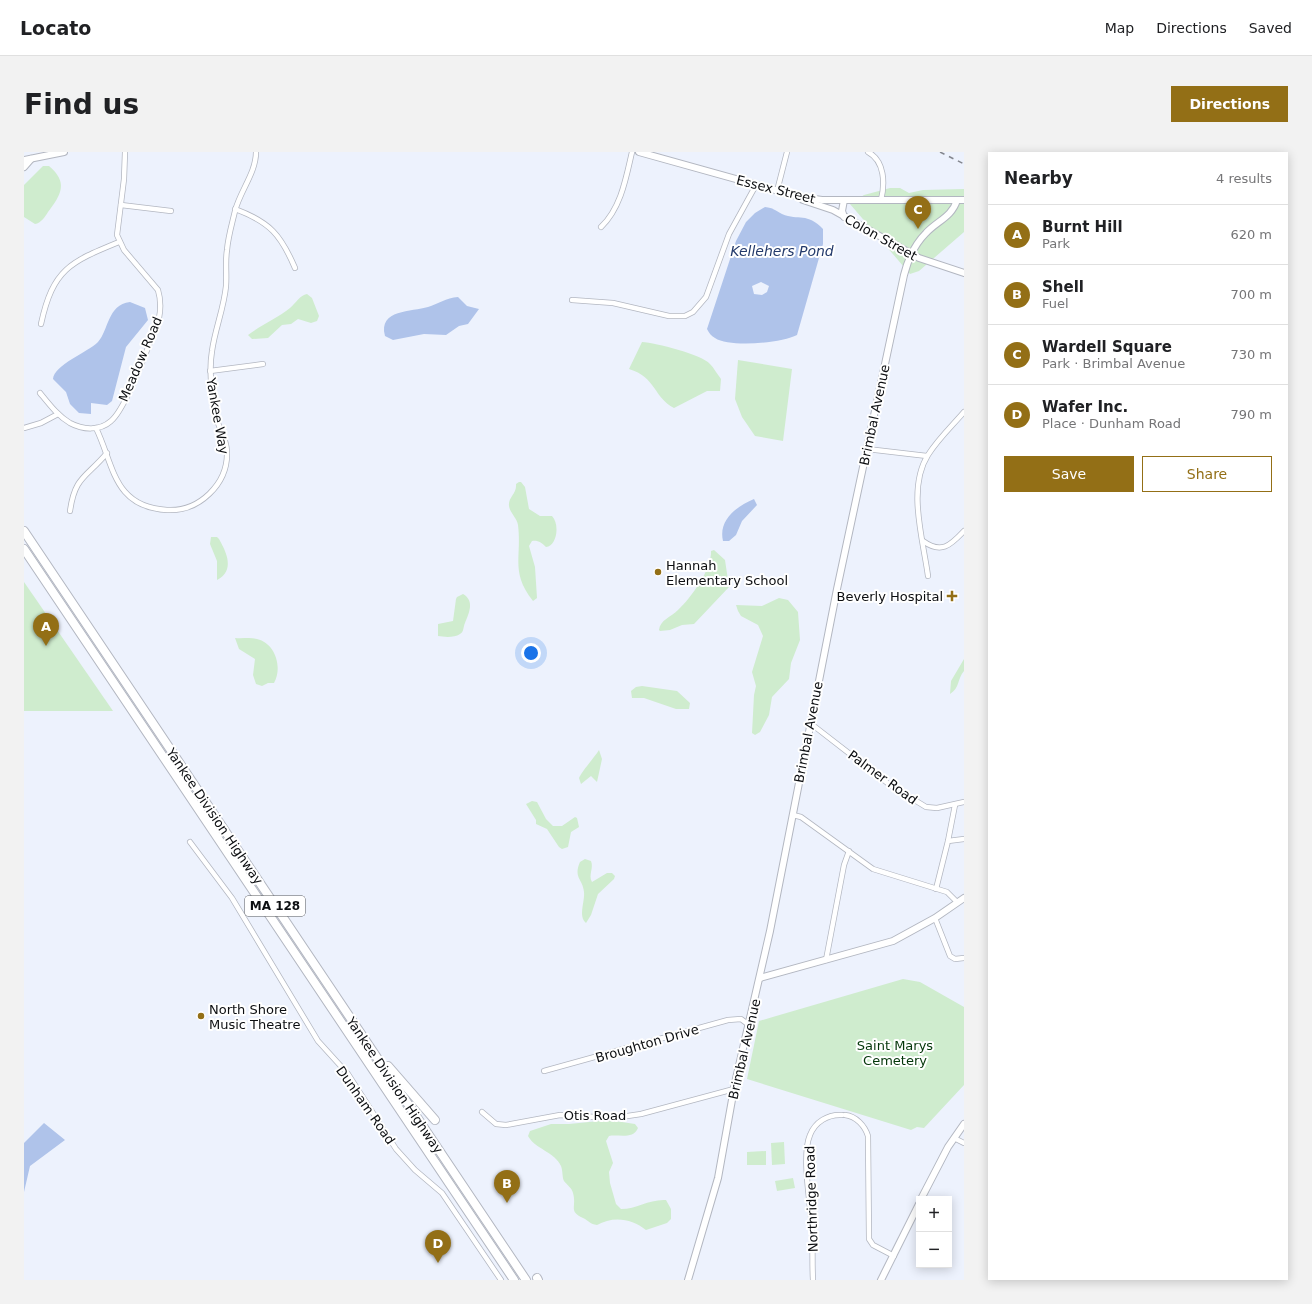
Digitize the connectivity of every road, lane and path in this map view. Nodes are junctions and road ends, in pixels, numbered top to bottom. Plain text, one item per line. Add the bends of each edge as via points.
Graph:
1 (64, 152) edge
2 (125, 152) edge
3 (256, 152) edge
4 (632, 152) edge
5 (639, 152) edge
6 (787, 152) edge
7 (868, 152) edge
8 (31, 159) junction
9 (24, 160) edge
10 (24, 168) edge
11 (756, 185) junction
12 (777, 191) junction
13 (800, 197) junction
14 (844, 200) junction
15 (881, 200) junction
16 (961, 200) edge
17 (121, 204) junction
18 (235, 209) junction
19 (171, 211) dead end
20 (844, 217) junction
21 (601, 227) dead end
22 (119, 242) junction
23 (911, 254) junction
24 (295, 268) dead end
25 (964, 273) edge
26 (572, 300) dead end
27 (41, 324) dead end
28 (263, 364) dead end
29 (210, 371) junction
30 (40, 393) dead end
31 (964, 412) edge
32 (58, 414) junction
33 (24, 428) edge
34 (96, 428) junction
35 (867, 449) junction
36 (107, 453) junction
37 (927, 456) junction
38 (70, 511) dead end
39 (24, 531) edge
40 (964, 531) edge
41 (924, 541) junction
42 (24, 550) edge
43 (928, 576) dead end
44 (810, 722) junction
45 (964, 802) edge
46 (955, 805) junction
47 (792, 815) junction
48 (964, 839) edge
49 (948, 841) junction
50 (190, 842) dead end
51 (849, 850) junction
52 (936, 889) junction
53 (964, 898) edge
54 (957, 902) junction
55 (935, 918) junction
56 (964, 958) edge
57 (826, 960) junction
58 (760, 978) junction
59 (749, 1025) junction
60 (364, 1039) junction
61 (544, 1071) dead end
62 (734, 1088) junction
63 (482, 1112) dead end
64 (435, 1120) dead end
65 (964, 1124) edge
66 (954, 1138) junction
67 (964, 1143) edge
68 (923, 1196) edge
69 (916, 1210) edge
70 (894, 1256) junction
71 (501, 1280) edge
72 (514, 1280) edge
73 (526, 1280) edge
74 (688, 1280) edge
75 (813, 1280) edge
76 (881, 1280) edge

1 - 8 main road
2 - 17 street
3 - 18 street, Yankee Way via 254,167
4 - 21 street via 623,188 610,218
5 - 11 main road, Essex Street
6 - 12 street
7 - 15 street via 882,171 884,190
8 - 9 main road
8 - 10 main road
11 - 12 main road, Essex Street
11 - 26 street via 729,234 706,297 693,312 685,316 669,316 613,303
12 - 13 main road, Essex Street
13 - 14 main road, Essex Street
13 - 20 main road, Colon Street
14 - 15 main road, Essex Street
14 - 20 main road
15 - 16 main road, Essex Street
16 - 23 main road, Brimbal Avenue via 951,213 925,234
17 - 19 street
17 - 22 street via 117,234
18 - 24 street via 257,218 273,231 284,244
18 - 29 street, Yankee Way via 226,250 224,303 218,320
20 - 23 main road, Colon Street
22 - 27 street via 98,250 67,268 55,282 46,299
22 - 34 street, Meadow Road via 158,290 161,309 128,394 111,421
23 - 25 main road, Colon Street
23 - 35 main road, Brimbal Avenue via 904,275
28 - 29 street
29 - 36 street, Yankee Way via 213,401 227,452 223,473 196,505 184,509 159,510 144,505 119,486 112,474
30 - 32 street
31 - 37 street
32 - 33 street
32 - 34 street via 81,428
34 - 36 street, Yankee Way
35 - 37 street
35 - 44 main road, Brimbal Avenue
36 - 38 street via 80,479 72,496
37 - 41 street via 917,488 920,531
39 - 60 highway, Yankee Division Highway / MA 128
40 - 41 street via 942,548 932,547
41 - 43 street
42 - 72 highway, Yankee Division Highway / MA 128
44 - 46 street, Palmer Road via 890,785 926,808
44 - 47 main road, Brimbal Avenue
45 - 46 street, Palmer Road
46 - 49 street
47 - 51 street via 801,817
47 - 58 main road, Brimbal Avenue
48 - 49 street
49 - 52 street
50 - 71 street, Dunham Road via 232,898 318,1041 348,1074 396,1149 415,1170 442,1193
51 - 52 street via 873,870
51 - 57 street
52 - 54 street via 950,893
53 - 54 main road
54 - 55 main road
55 - 56 street via 950,956 955,959
55 - 57 main road via 893,941
57 - 58 main road
58 - 59 main road, Brimbal Avenue
59 - 61 street, Broughton Drive via 741,1019 728,1020
59 - 62 main road, Brimbal Avenue
60 - 64 highway
60 - 73 highway, Yankee Division Highway / MA 128
62 - 63 street, Otis Road via 641,1114 614,1118 560,1115 506,1125 496,1124
62 - 74 main road, Brimbal Avenue via 718,1178
65 - 66 main road
66 - 67 street
66 - 68 main road
69 - 70 main road
70 - 75 street, Northridge Road via 873,1246 869,1239 868,1136 860,1123 851,1116 830,1115 815,1127 810,1136 807,1153
70 - 76 main road

